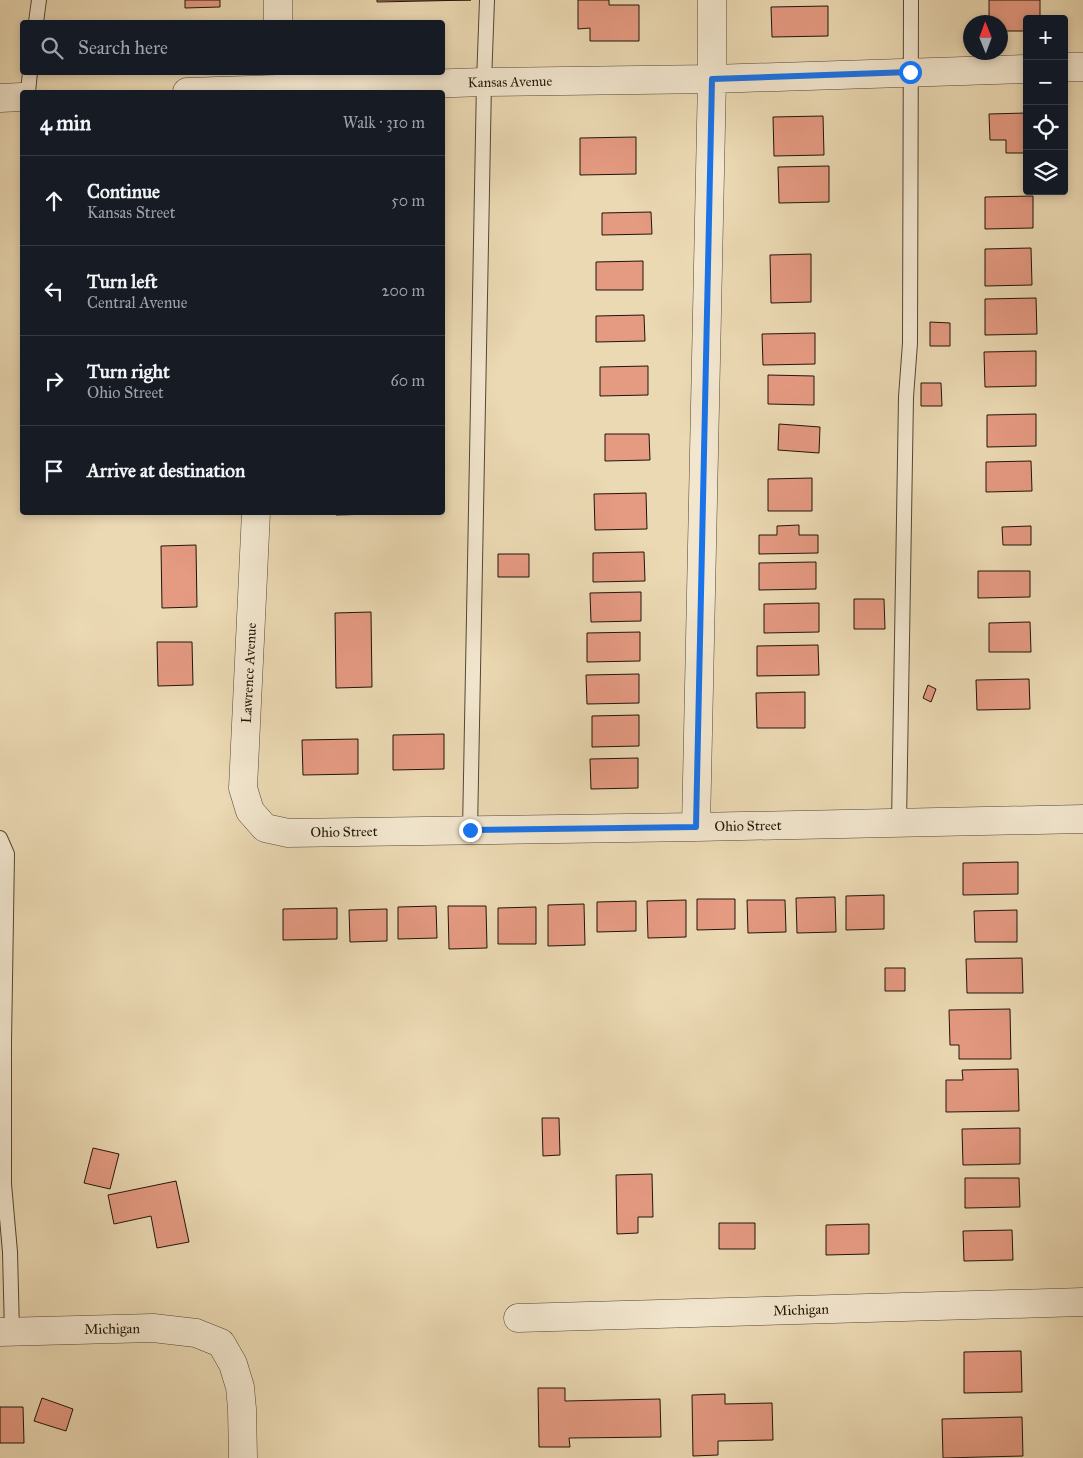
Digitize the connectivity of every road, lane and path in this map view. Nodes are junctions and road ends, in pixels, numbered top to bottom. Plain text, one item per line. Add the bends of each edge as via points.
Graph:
1 (39, 0) edge
2 (278, 0) edge
3 (487, 0) edge
4 (712, 0) edge
5 (911, 0) edge
6 (36, 20) edge
7 (278, 20) edge
8 (1068, 67) edge
9 (1083, 67) edge
10 (1023, 69) edge
11 (910, 72) junction
12 (30, 75) edge
13 (712, 79) junction
14 (484, 82) junction
15 (276, 85) edge
16 (28, 90) edge
17 (212, 90) edge
18 (20, 97) edge
19 (0, 98) edge
20 (256, 515) edge
21 (1083, 819) edge
22 (899, 823) junction
23 (696, 827) junction
24 (265, 828) joint
25 (470, 830) junction
26 (0, 838) edge
27 (1083, 1302) edge
28 (518, 1318) dead end
29 (6, 1332) edge
30 (243, 1458) edge

1 - 6 lane
2 - 7 street
3 - 14 lane
4 - 13 street
5 - 11 lane
8 - 9 street
10 - 11 street, Kansas Avenue
11 - 13 street, Kansas Avenue
11 - 22 lane via 910,343 906,397
12 - 16 lane
13 - 14 street, Kansas Avenue
13 - 23 street
14 - 15 street, Kansas Avenue
14 - 25 lane
15 - 17 street, Kansas Avenue
18 - 19 street
20 - 24 street, Lawrence Avenue via 243,788 250,811
21 - 22 street, Ohio Street
22 - 23 street, Ohio Street
23 - 25 street, Ohio Street
24 - 25 street, Ohio Street via 288,833
26 - 29 lane via 7,854 4,1184 10,1252
27 - 28 street, Michigan
29 - 30 street, Michigan via 153,1328 196,1333 221,1343 233,1364 240,1387

